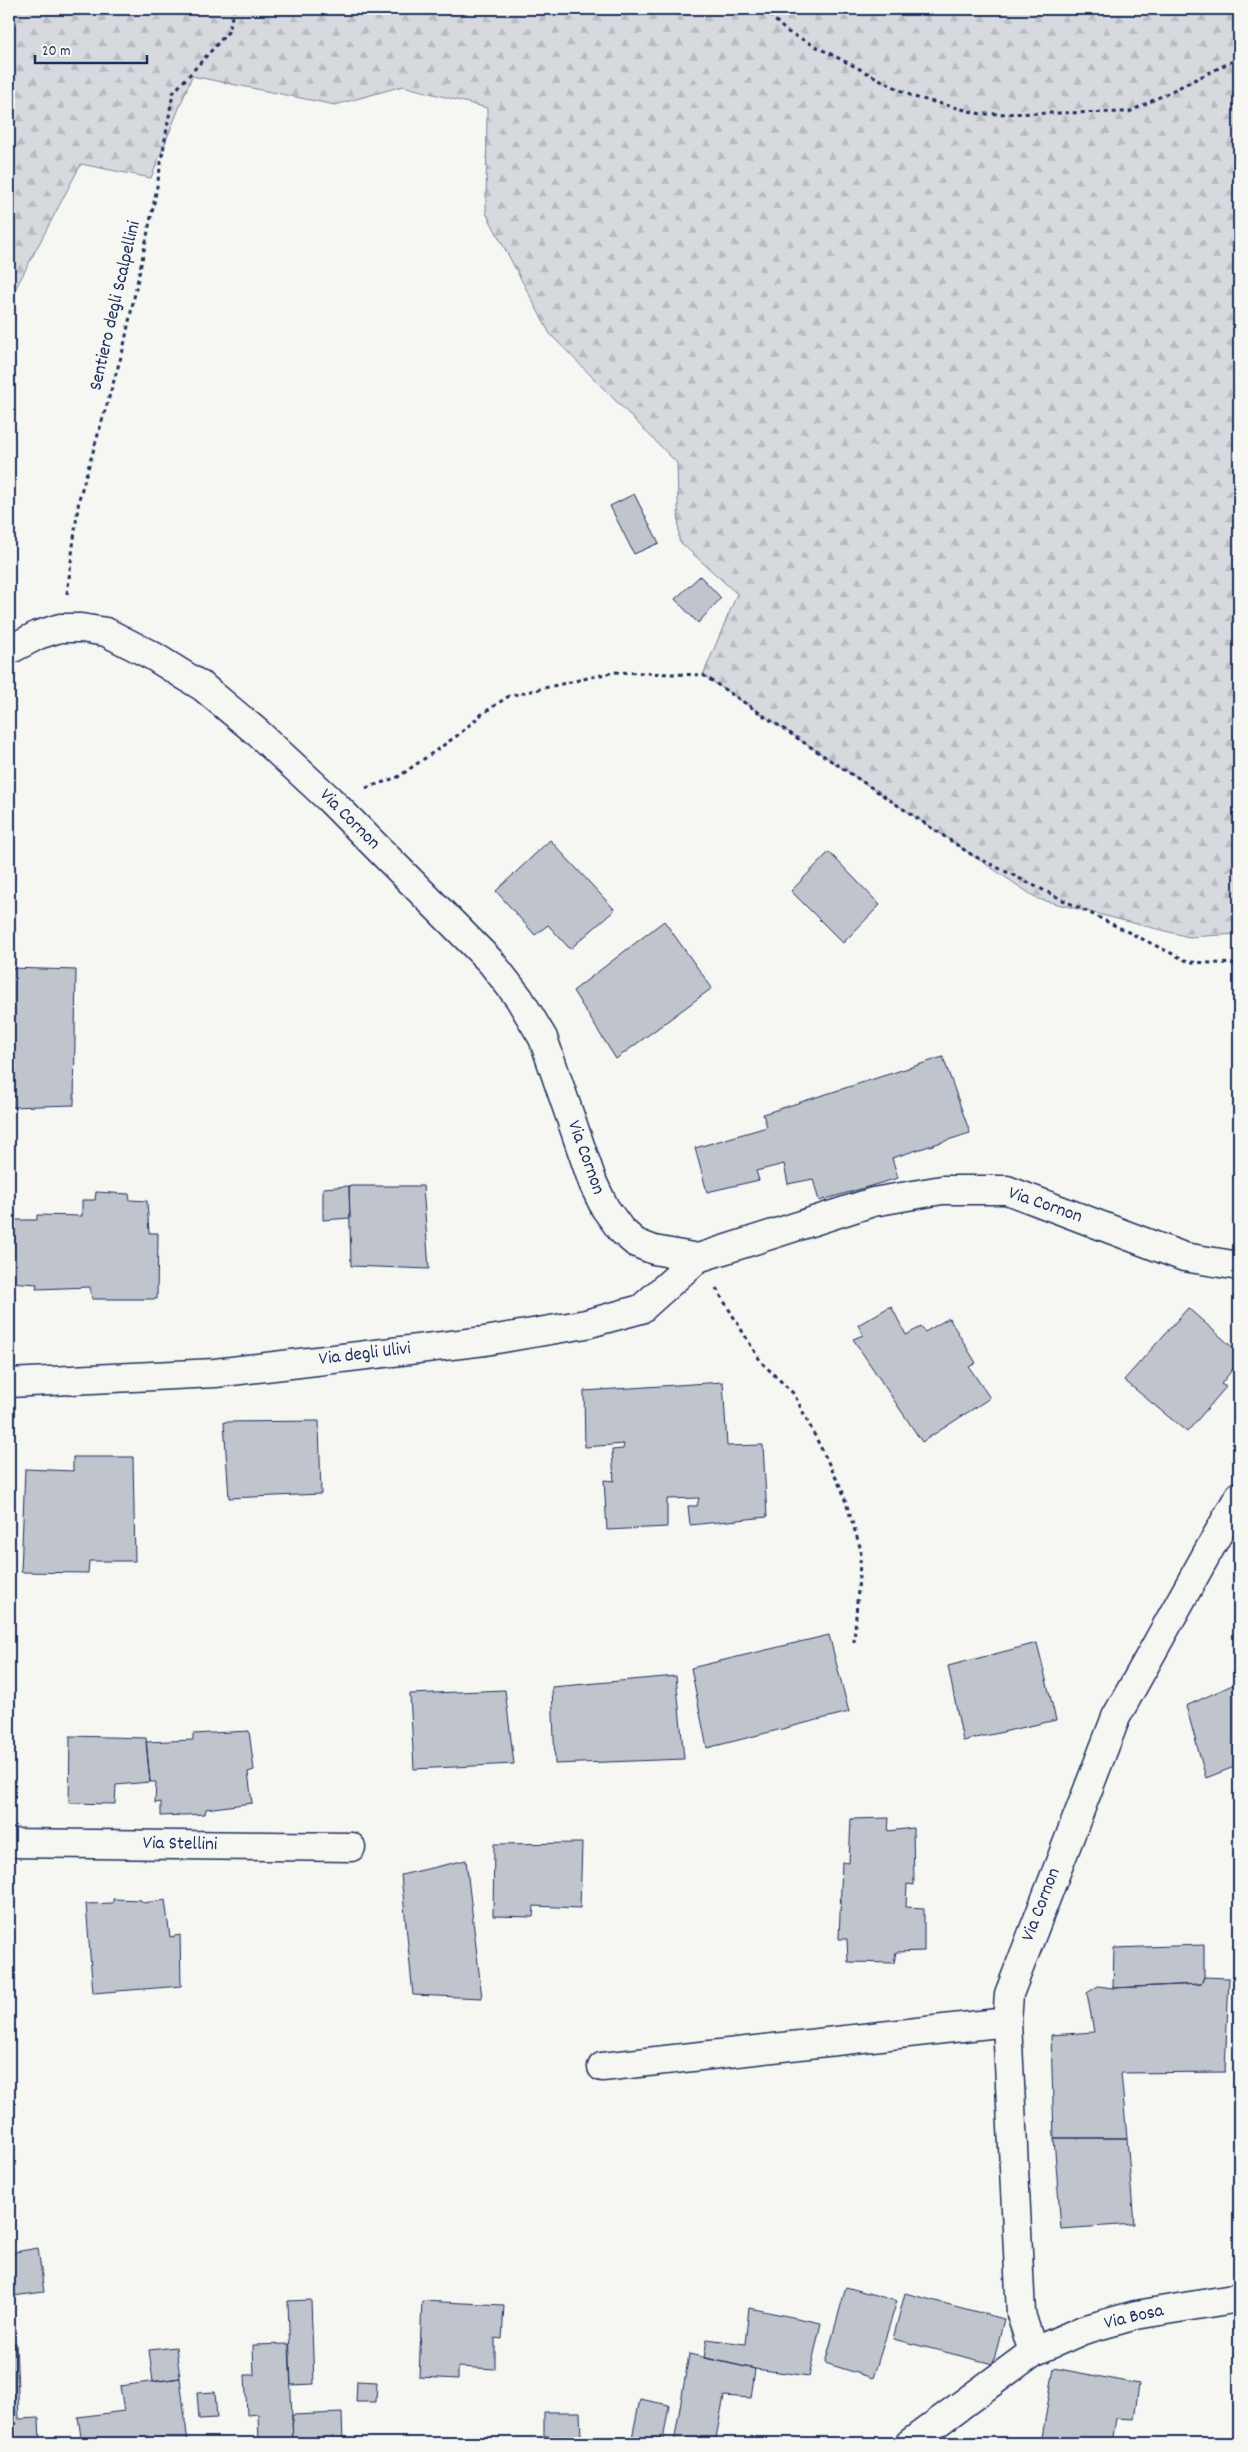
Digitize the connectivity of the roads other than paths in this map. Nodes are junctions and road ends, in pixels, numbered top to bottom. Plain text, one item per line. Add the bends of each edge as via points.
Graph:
1 (9, 650) edge
2 (698, 1258) junction
3 (1239, 1266) edge
4 (9, 1383) edge
5 (1239, 1496) edge
6 (9, 1843) edge
7 (351, 1847) dead end
8 (1006, 2022) junction
9 (602, 2068) dead end
10 (1239, 2298) edge
11 (1032, 2352) junction
12 (910, 2443) edge

1 - 2 street, Via Cornon via 60,628 106,632 154,656 203,687 258,733 492,962 519,998 544,1038 593,1183 604,1208 621,1230 636,1243 654,1250
2 - 3 street, Via Cornon via 873,1202 942,1190 1007,1190 1184,1257
2 - 4 street, Via degli Ulivi via 641,1309 586,1324 485,1341 215,1373
5 - 8 street, Via Cornon via 1116,1717 1023,1953 1009,1994
6 - 7 street, Via Stellini
8 - 9 street
8 - 11 street, Via Cornon via 1021,2314
10 - 11 street, Via Bosa via 1136,2315 1083,2330
11 - 12 street, Via Bosa

